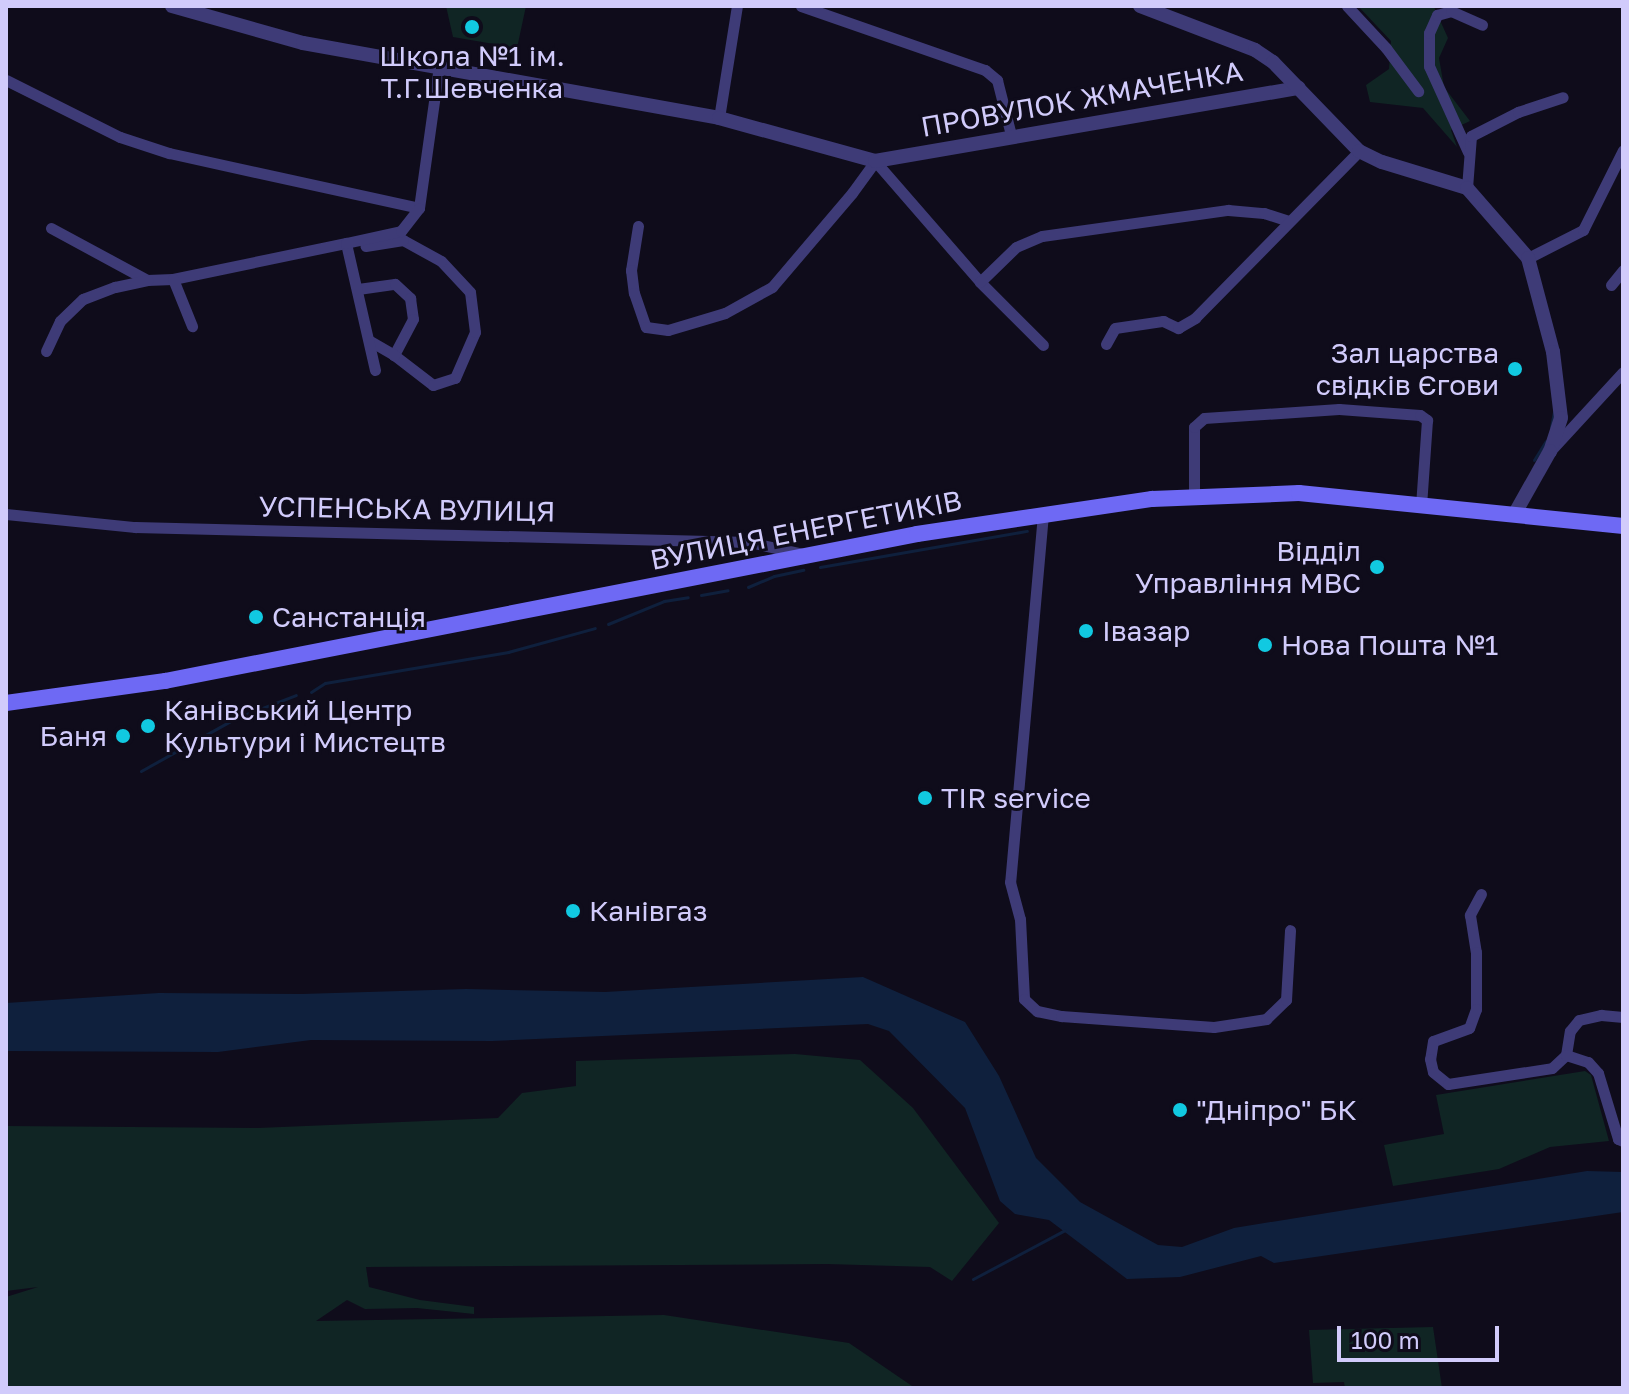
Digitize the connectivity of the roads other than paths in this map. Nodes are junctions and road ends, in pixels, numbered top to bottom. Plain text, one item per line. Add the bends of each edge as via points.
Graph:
1 (172, 6) edge
2 (721, 6) edge
3 (801, 6) edge
4 (1140, 6) edge
5 (1347, 6) edge
6 (736, 8) edge
7 (203, 11) edge
8 (1482, 25) dead end
9 (439, 65) junction
10 (6, 80) edge
11 (1299, 88) junction
12 (1418, 91) dead end
13 (1563, 97) dead end
14 (719, 118) junction
15 (1011, 135) junction
16 (1623, 150) edge
17 (1359, 151) junction
18 (1468, 152) junction
19 (875, 161) junction
20 (1467, 188) junction
21 (419, 208) junction
22 (1289, 221) junction
23 (638, 226) dead end
24 (51, 228) dead end
25 (346, 243) junction
26 (365, 246) dead end
27 (1528, 258) junction
28 (1623, 270) edge
29 (173, 279) junction
30 (147, 280) junction
31 (980, 282) junction
32 (1611, 285) dead end
33 (358, 289) junction
34 (192, 326) dead end
35 (370, 341) junction
36 (1106, 344) dead end
37 (1043, 345) dead end
38 (46, 351) dead end
39 (394, 355) junction
40 (375, 370) dead end
41 (1623, 372) edge
42 (1550, 451) junction
43 (1194, 497) junction
44 (1421, 505) junction
45 (1515, 513) junction
46 (6, 514) edge
47 (1043, 514) junction
48 (1623, 526) edge
49 (807, 555) junction
50 (6, 703) edge
51 (1481, 894) dead end
52 (1290, 930) dead end
53 (1623, 1017) edge
54 (1566, 1055) junction
55 (1623, 1141) edge

1 - 7 street
2 - 6 street
3 - 15 street via 985,70 997,80
4 - 11 street via 1255,50
5 - 12 street
6 - 14 street
7 - 9 street via 303,43
8 - 18 street via 1451,11 1437,15 1429,33 1429,66
9 - 14 street
9 - 21 street
10 - 21 street via 120,137 169,153
11 - 15 street, ПРОВУЛОК ЖМАЧЕНКА
11 - 17 street
13 - 18 street via 1471,136
14 - 19 street
15 - 19 street, ПРОВУЛОК ЖМАЧЕНКА
16 - 27 street via 1583,230
17 - 20 street
17 - 22 street
18 - 20 street
19 - 23 street via 772,287 725,313 668,330 646,327 634,293 631,270
19 - 31 street
20 - 27 street
21 - 25 street via 401,231
22 - 31 street via 1228,210 1042,236 1016,247
22 - 36 street via 1195,318 1178,328 1163,321 1115,328
24 - 30 street
25 - 29 street
25 - 33 street
26 - 39 street via 403,240 441,261 470,292 475,332 455,378 433,385
27 - 42 street via 1561,395 1561,418
28 - 32 street
29 - 30 street
29 - 34 street
30 - 38 street via 83,299 60,321
31 - 37 street
33 - 35 street
33 - 39 street via 395,284 410,298 413,319
35 - 39 street
35 - 40 street
41 - 42 street
42 - 45 street
43 - 44 main road, ВУЛИЦЯ ЕНЕРГЕТИКІВ via 1299,493
43 - 44 street via 1194,427 1204,418 1339,409 1420,415 1427,420
43 - 47 main road, ВУЛИЦЯ ЕНЕРГЕТИКІВ
44 - 45 main road, ВУЛИЦЯ ЕНЕРГЕТИКІВ
45 - 48 main road, ВУЛИЦЯ ЕНЕРГЕТИКІВ
46 - 49 street, УСПЕНСЬКА ВУЛИЦЯ via 135,527 749,542
47 - 49 main road, ВУЛИЦЯ ЕНЕРГЕТИКІВ
47 - 52 street via 1010,882 1020,919 1024,999 1037,1011 1061,1016 1214,1027 1266,1019 1286,1000
49 - 50 main road, ВУЛИЦЯ ЕНЕРГЕТИКІВ via 165,681
51 - 54 street via 1470,915 1476,1009 1469,1028 1433,1041 1433,1072 1448,1084 1552,1068
53 - 54 street via 1579,1020 1570,1031
54 - 55 street via 1588,1062 1598,1073 1618,1139

